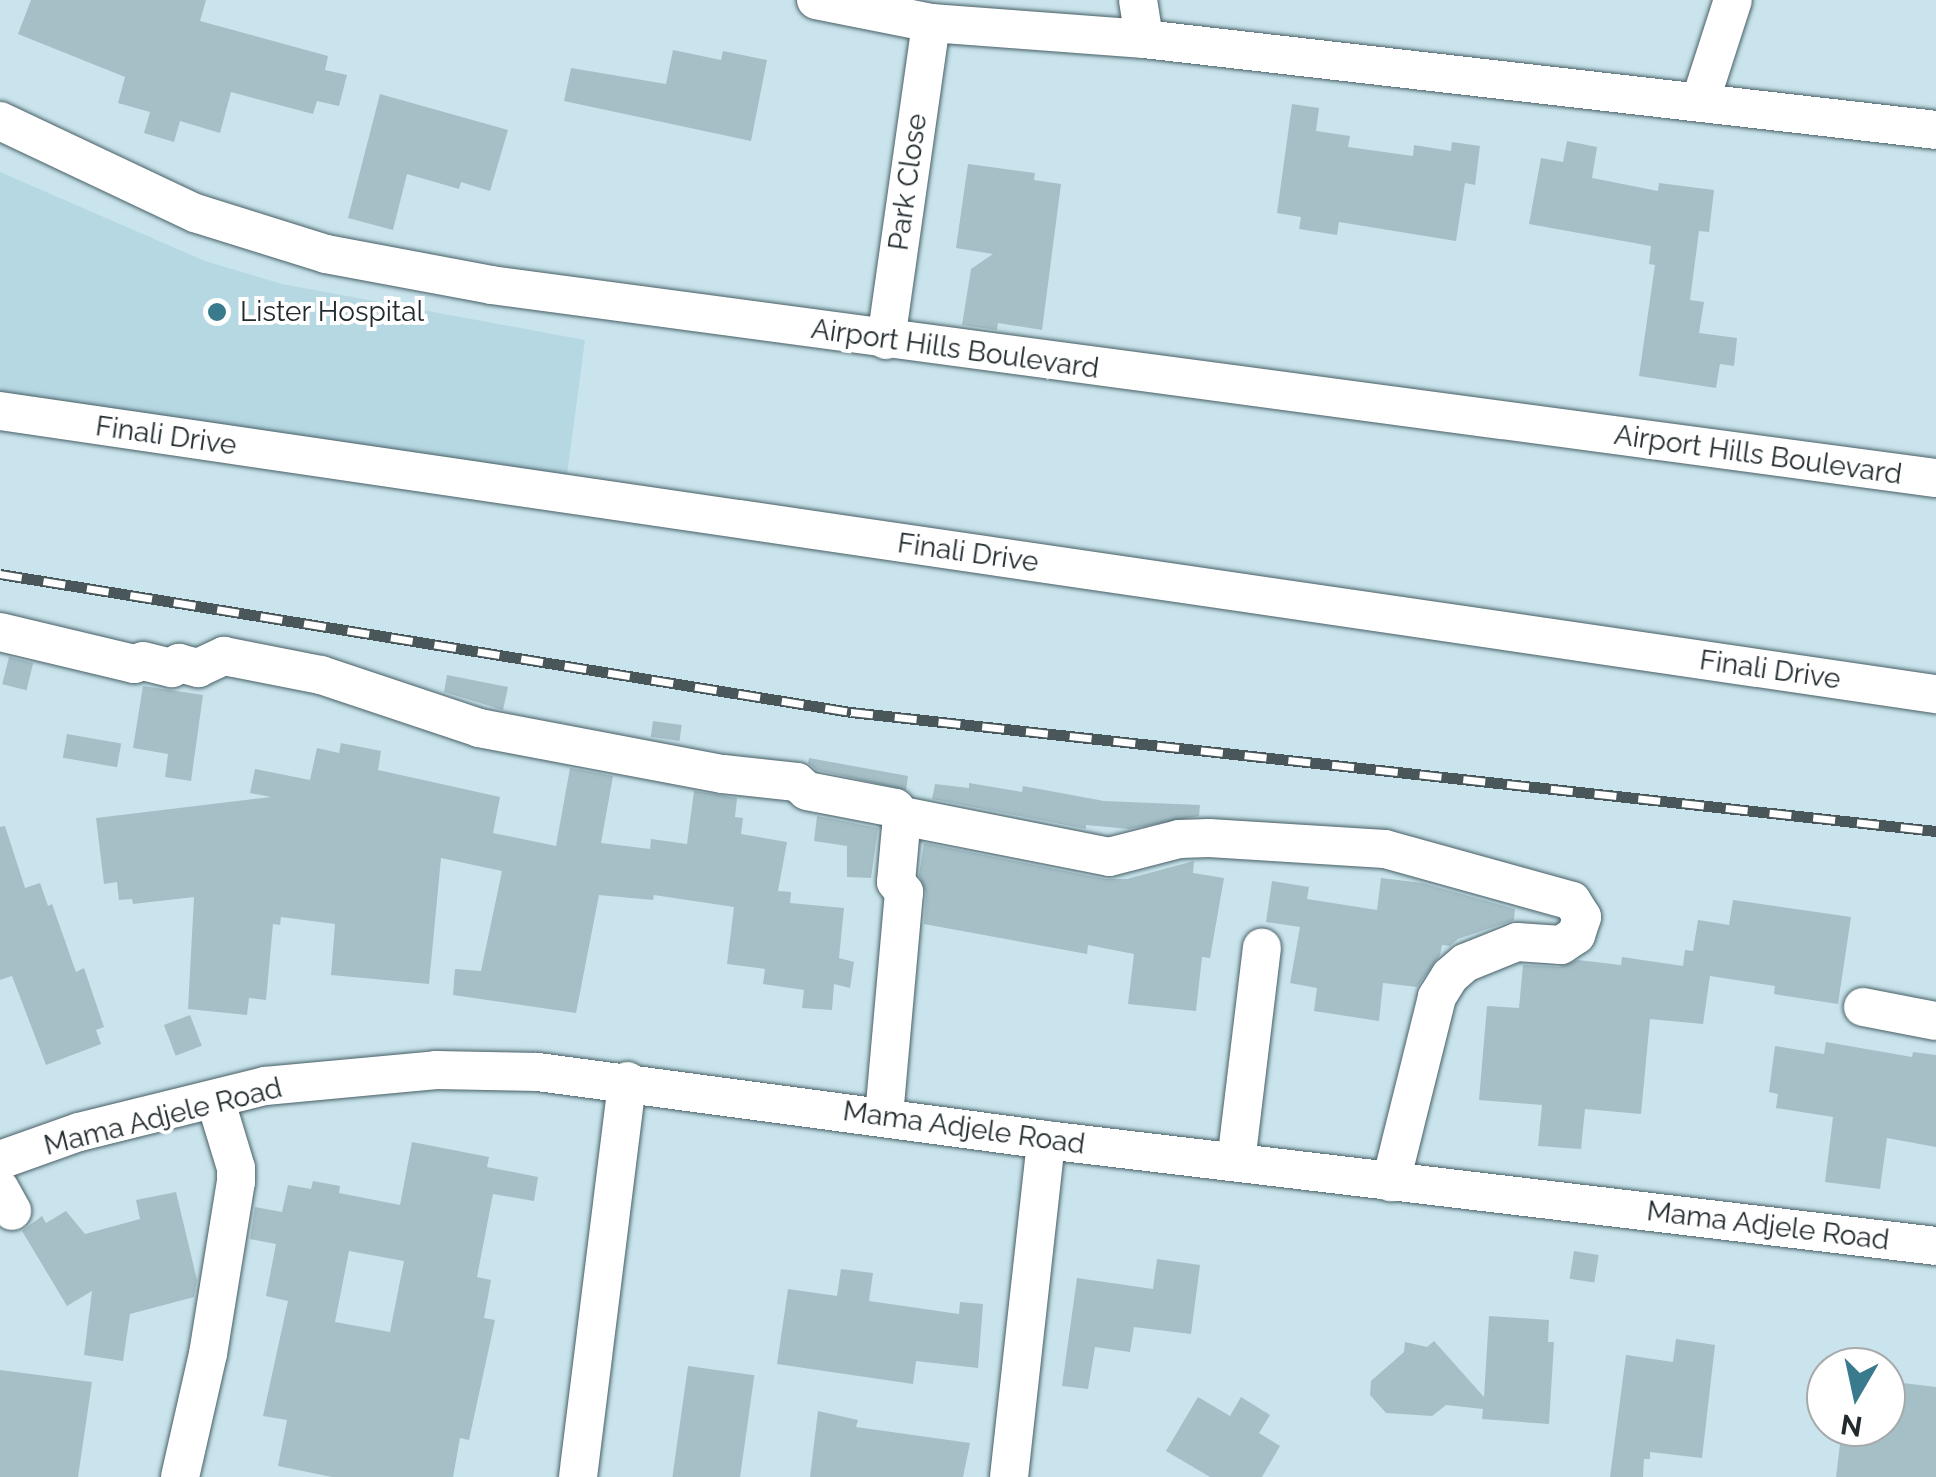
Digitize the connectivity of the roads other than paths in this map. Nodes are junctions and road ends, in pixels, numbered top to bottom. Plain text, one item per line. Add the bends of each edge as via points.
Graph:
1 (816, 0) edge
2 (1138, 0) edge
3 (1732, 0) edge
4 (931, 23) junction
5 (1144, 40) junction
6 (1700, 102) junction
7 (0, 121) edge
8 (1936, 130) edge
9 (886, 340) junction
10 (0, 411) edge
11 (1936, 478) edge
12 (0, 632) edge
13 (1936, 694) edge
14 (902, 816) junction
15 (1262, 948) dead end
16 (1863, 1007) dead end
17 (1936, 1021) edge
18 (627, 1081) junction
19 (214, 1099) junction
20 (884, 1118) junction
21 (1046, 1140) junction
22 (0, 1160) edge
23 (1236, 1162) junction
24 (1391, 1182) junction
25 (1936, 1246) edge
26 (180, 1477) edge
27 (578, 1477) edge
28 (1009, 1477) edge

1 - 4 street
2 - 5 street
3 - 6 street
4 - 5 street
4 - 9 street, Park Close
5 - 6 street
6 - 8 street
7 - 9 street, Airport Hills Boulevard via 195,212 326,254 491,285
9 - 11 street, Airport Hills Boulevard
10 - 13 street, Finali Drive
12 - 14 street via 134,664 198,668 224,656 302,672 479,728 796,782 895,808
14 - 20 street via 895,860 904,892
14 - 24 street via 1109,857 1179,838 1385,848 1572,901 1582,918 1576,935 1561,945 1517,942 1450,976 1438,997
15 - 23 street
16 - 17 street
18 - 19 street, Mama Adjele Road via 436,1070 265,1086
18 - 20 street, Mama Adjele Road
18 - 27 street
19 - 22 street, Mama Adjele Road via 79,1132
19 - 26 street via 236,1182
20 - 21 street, Mama Adjele Road
21 - 23 street, Mama Adjele Road
21 - 28 street
23 - 24 street, Mama Adjele Road
24 - 25 street, Mama Adjele Road

